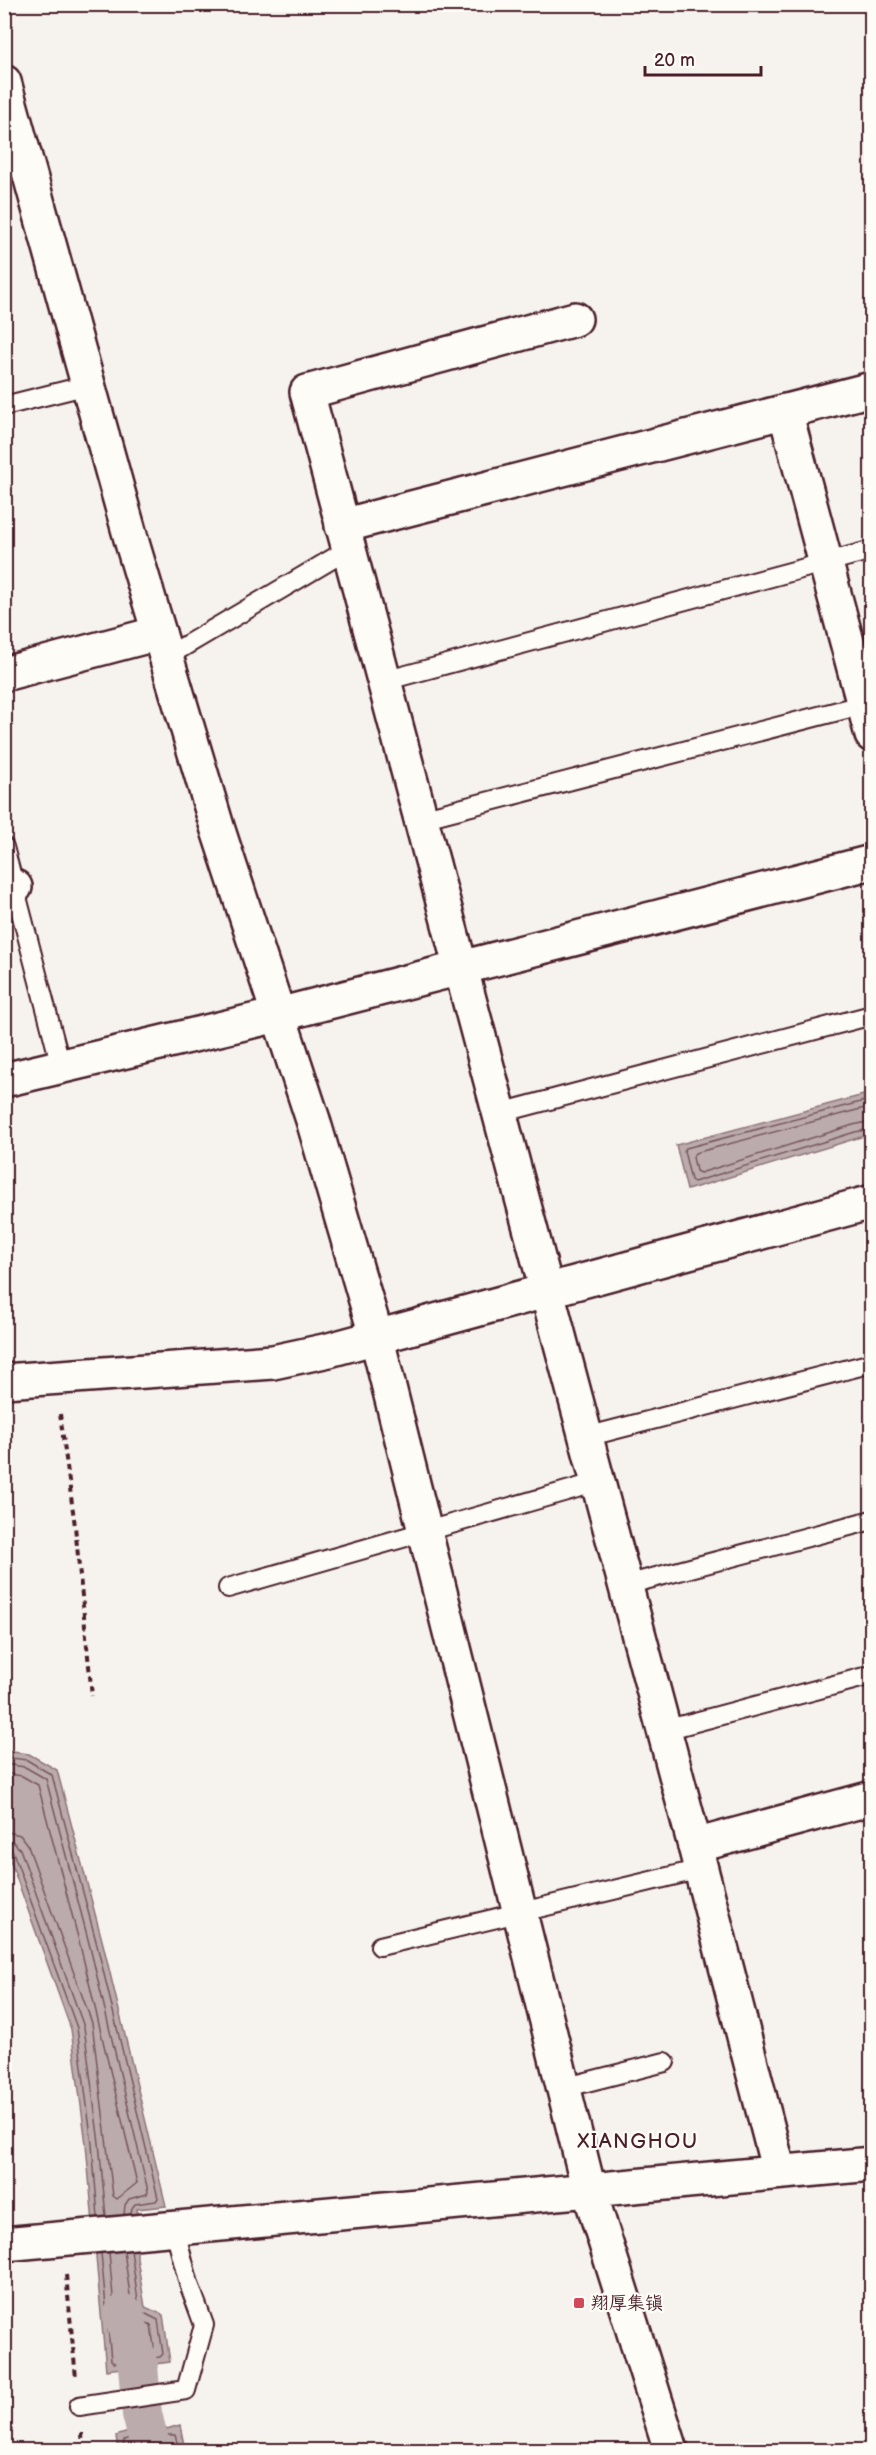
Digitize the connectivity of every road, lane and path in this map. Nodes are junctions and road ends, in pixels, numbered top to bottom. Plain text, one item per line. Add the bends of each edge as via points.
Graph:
1 (4, 82) edge
2 (575, 319) dead end
3 (88, 385) junction
4 (872, 389) edge
5 (4, 406) edge
6 (785, 411) junction
7 (346, 538) junction
8 (872, 550) edge
9 (825, 562) junction
10 (163, 645) junction
11 (4, 674) edge
12 (384, 681) junction
13 (869, 714) edge
14 (421, 819) junction
15 (4, 846) edge
16 (872, 862) edge
17 (10, 888) edge
18 (461, 968) junction
19 (278, 1015) junction
20 (872, 1015) edge
21 (61, 1066) junction
22 (4, 1080) edge
23 (500, 1113) junction
24 (872, 1202) edge
25 (547, 1289) junction
26 (376, 1335) junction
27 (872, 1363) edge
28 (55, 1377) junction
29 (4, 1381) edge
30 (586, 1437) junction
31 (598, 1482) junction
32 (872, 1520) edge
33 (426, 1532) junction
34 (626, 1585) junction
35 (228, 1588) dead end
36 (872, 1675) edge
37 (92, 1696) dead end
38 (664, 1730) junction
39 (872, 1798) edge
40 (698, 1857) junction
41 (520, 1912) junction
42 (380, 1946) dead end
43 (665, 2062) dead end
44 (563, 2088) junction
45 (872, 2164) edge
46 (778, 2172) junction
47 (589, 2190) junction
48 (174, 2227) junction
49 (72, 2238) junction
50 (4, 2244) edge
51 (79, 2406) junction
52 (671, 2448) edge
53 (84, 2451) edge

1 - 3 street
2 - 7 street via 306,392
3 - 5 lane
3 - 10 street
4 - 6 street
6 - 7 street
6 - 9 street
7 - 10 lane
7 - 12 street
8 - 9 lane
9 - 12 lane
9 - 13 street
10 - 11 street
10 - 19 street
12 - 14 street
13 - 14 lane
14 - 18 street
15 - 17 lane
16 - 18 street
17 - 21 lane
18 - 19 street
18 - 23 street
19 - 21 street
19 - 26 street
20 - 23 lane
21 - 22 street
23 - 25 street
24 - 25 street
25 - 26 street
25 - 30 street
26 - 28 street via 273,1362
26 - 33 street
27 - 30 lane
28 - 29 street
28 - 37 path
30 - 31 street
31 - 33 lane
31 - 34 street
32 - 34 lane
33 - 35 lane
33 - 41 street
34 - 38 street
36 - 38 lane
38 - 40 street
39 - 40 street
40 - 41 lane
40 - 46 street
41 - 42 lane
41 - 44 street
43 - 44 lane
44 - 47 street
45 - 46 street
46 - 47 street
47 - 48 street
47 - 52 street
48 - 49 street
48 - 51 lane via 204,2325 186,2390
49 - 50 street
49 - 51 path
51 - 53 path

